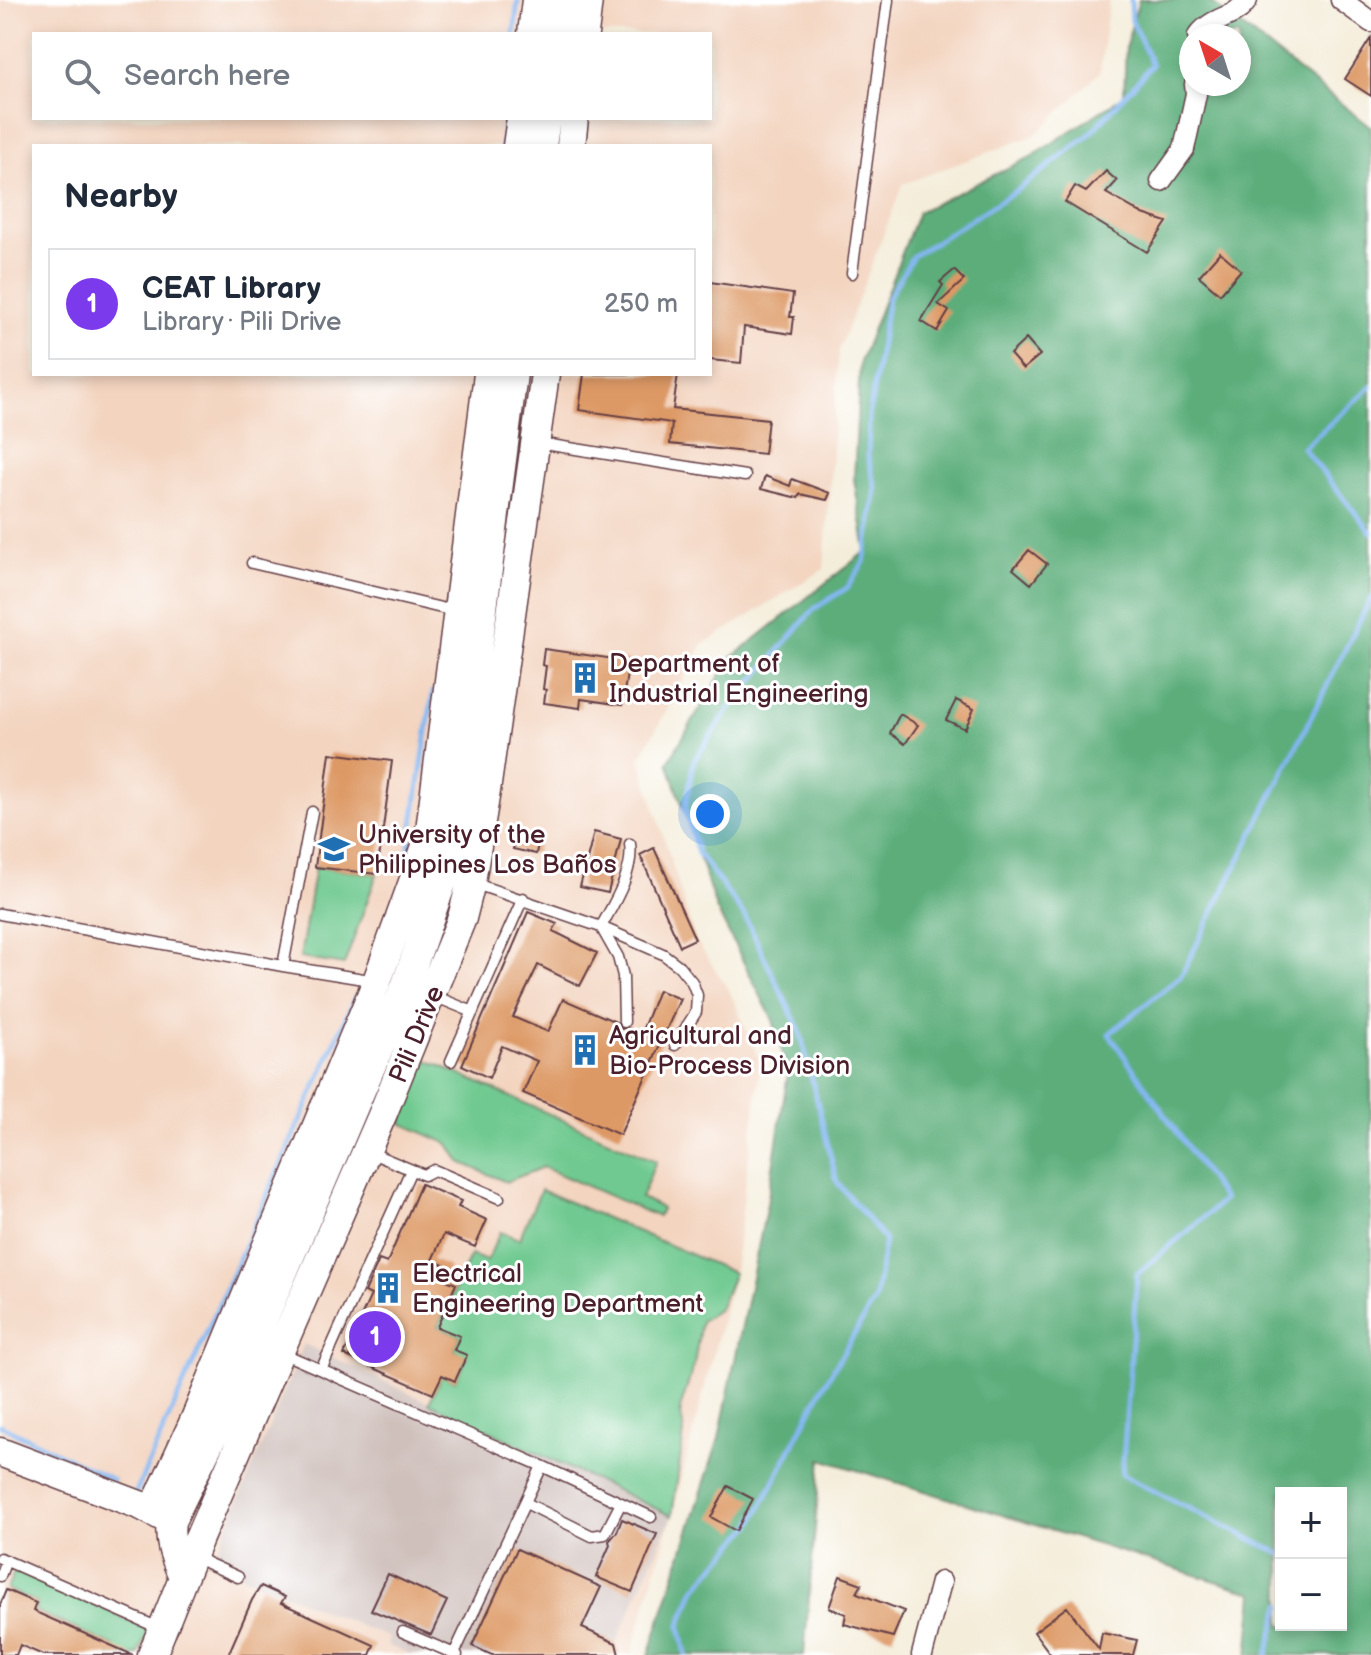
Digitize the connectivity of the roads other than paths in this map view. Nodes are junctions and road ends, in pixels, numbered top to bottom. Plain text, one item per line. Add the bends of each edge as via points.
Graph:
1 (536, 0) edge
2 (561, 0) edge
3 (588, 0) edge
4 (888, 0) edge
5 (1247, 0) edge
6 (1341, 0) edge
7 (1371, 22) edge
8 (1207, 24) edge
9 (532, 32) edge
10 (557, 32) edge
11 (584, 32) edge
12 (1196, 96) edge
13 (521, 120) edge
14 (546, 120) edge
15 (574, 120) edge
16 (517, 144) edge
17 (542, 144) edge
18 (571, 144) edge
19 (1161, 181) dead end
20 (852, 273) dead end
21 (488, 376) edge
22 (513, 376) edge
23 (545, 376) edge
24 (536, 443) junction
25 (745, 476) dead end
26 (252, 563) dead end
27 (467, 613) junction
28 (312, 812) dead end
29 (630, 844) dead end
30 (444, 877) junction
31 (523, 898) junction
32 (0, 914) edge
33 (601, 927) junction
34 (283, 966) junction
35 (365, 979) junction
36 (405, 987) junction
37 (432, 995) junction
38 (473, 1012) junction
39 (624, 1022) dead end
40 (675, 1045) dead end
41 (451, 1061) dead end
42 (367, 1151) junction
43 (411, 1170) junction
44 (499, 1198) dead end
45 (281, 1352) junction
46 (321, 1370) junction
47 (0, 1452) edge
48 (542, 1466) junction
49 (526, 1503) junction
50 (621, 1503) junction
51 (162, 1516) junction
52 (651, 1517) dead end
53 (192, 1556) junction
54 (3, 1559) edge
55 (0, 1576) edge
56 (238, 1577) dead end
57 (941, 1582) dead end
58 (403, 1632) dead end
59 (158, 1642) edge
60 (456, 1655) edge
61 (922, 1655) edge

1 - 9 street
2 - 10 street
3 - 11 street
4 - 20 lane
5 - 8 street via 1237,12
6 - 7 street
12 - 19 street via 1184,149
13 - 16 street
14 - 17 street
15 - 18 street
21 - 27 street
22 - 27 street
23 - 24 street, Pili Drive
24 - 25 lane
24 - 27 street, Pili Drive
26 - 27 lane
27 - 30 street, Pili Drive
27 - 30 street via 451,848
28 - 34 lane
29 - 33 lane via 622,888
30 - 31 lane
30 - 35 street
30 - 36 street
30 - 37 street, Pili Drive via 462,918
31 - 33 lane
31 - 38 lane
32 - 34 lane
33 - 39 lane via 623,976
33 - 40 lane via 663,954 692,982 696,1012
34 - 35 lane
35 - 36 lane
35 - 51 street
36 - 37 lane
36 - 51 street via 224,1410
37 - 38 lane
37 - 42 street, Pili Drive
38 - 41 lane
42 - 43 lane
42 - 45 street, Pili Drive
43 - 44 lane via 424,1175 434,1170
43 - 46 lane
45 - 46 lane
45 - 53 street, Pili Drive
46 - 48 lane
47 - 51 street
48 - 49 lane
48 - 50 lane
49 - 50 lane via 592,1536 605,1534
49 - 60 lane
50 - 52 lane
51 - 53 street
51 - 53 street via 172,1551
53 - 56 lane
53 - 59 street, Pili Drive
54 - 55 lane
54 - 59 lane
57 - 61 street
58 - 60 lane

